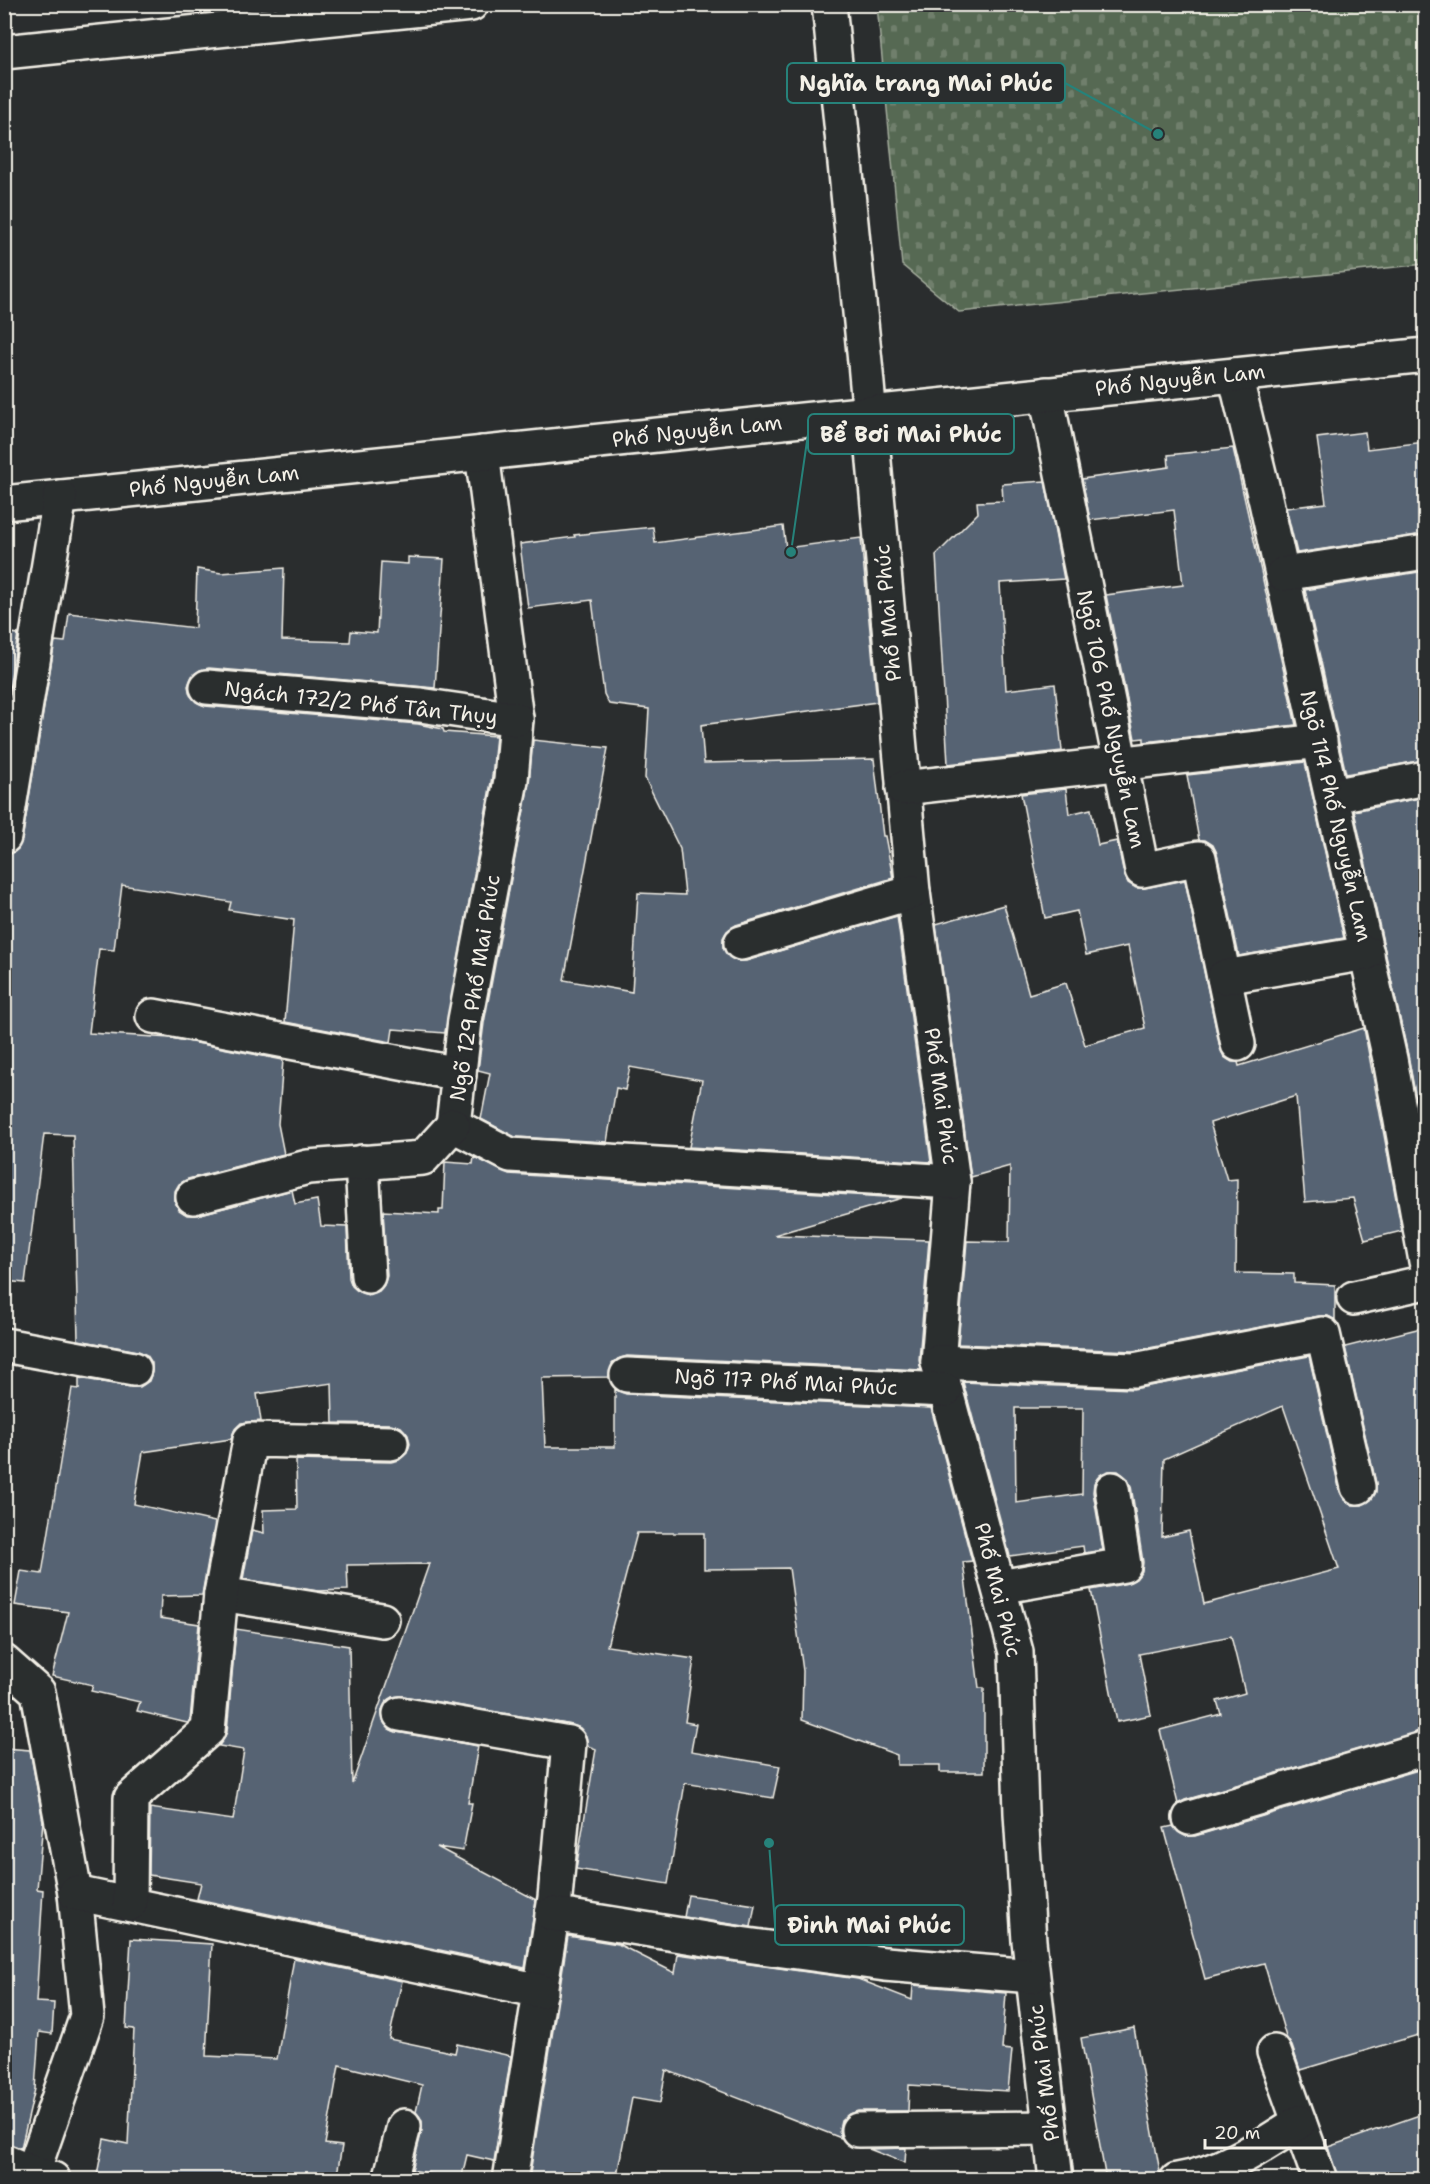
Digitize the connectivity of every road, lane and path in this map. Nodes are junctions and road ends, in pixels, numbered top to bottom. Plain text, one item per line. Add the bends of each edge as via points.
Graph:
1 (471, 4) edge
2 (829, 4) edge
3 (295, 14) edge
4 (4, 52) edge
5 (1425, 355) edge
6 (1235, 375) junction
7 (1046, 394) junction
8 (870, 413) junction
9 (482, 453) junction
10 (60, 497) junction
11 (4, 503) edge
12 (1425, 552) edge
13 (1282, 574) junction
14 (207, 687) dead end
15 (516, 719) junction
16 (1320, 741) junction
17 (1120, 763) junction
18 (1425, 778) edge
19 (903, 788) junction
20 (1332, 796) junction
21 (4, 837) edge
22 (913, 892) junction
23 (741, 943) dead end
24 (1367, 953) junction
25 (1224, 977) junction
26 (153, 1016) dead end
27 (1238, 1044) dead end
28 (459, 1074) junction
29 (453, 1125) junction
30 (362, 1162) junction
31 (953, 1182) junction
32 (193, 1197) dead end
33 (1425, 1261) edge
34 (368, 1275) dead end
35 (1425, 1282) edge
36 (1354, 1298) dead end
37 (4, 1345) edge
38 (134, 1369) dead end
39 (627, 1375) dead end
40 (942, 1376) junction
41 (391, 1443) dead end
42 (1358, 1487) dead end
43 (1112, 1489) dead end
44 (999, 1587) junction
45 (221, 1594) junction
46 (382, 1620) dead end
47 (4, 1662) edge
48 (400, 1714) dead end
49 (1425, 1748) edge
50 (1190, 1818) dead end
51 (75, 1893) junction
52 (130, 1904) junction
53 (553, 1906) junction
54 (1032, 1976) junction
55 (541, 1991) junction
56 (1274, 2052) dead end
57 (1299, 2122) junction
58 (404, 2126) dead end
59 (1050, 2128) junction
60 (858, 2130) dead end
61 (31, 2173) edge
62 (390, 2180) edge
63 (510, 2180) edge
64 (1056, 2180) edge
65 (1177, 2180) edge
66 (1320, 2180) edge

1 - 3 street
2 - 8 street, Phố Mai Phúc
3 - 4 street
5 - 6 street, Phố Nguyễn Lam
6 - 7 street, Phố Nguyễn Lam
6 - 13 street, Ngõ 114 Phố Nguyễn Lam
7 - 8 street, Phố Nguyễn Lam
7 - 17 street, Ngõ 106 Phố Nguyễn Lam
8 - 9 street, Phố Nguyễn Lam
8 - 19 street, Phố Mai Phúc
9 - 10 street, Phố Nguyễn Lam
9 - 15 street, Ngõ 129 Phố Mai Phúc
10 - 11 street, Phố Nguyễn Lam
10 - 21 street
12 - 13 street
13 - 16 street, Ngõ 114 Phố Nguyễn Lam
14 - 15 street, Ngách 172/2 Phố Tân Thụy via 420,705
15 - 28 street, Ngõ 129 Phố Mai Phúc via 511,780 465,1020
16 - 17 street
16 - 20 street, Ngõ 114 Phố Nguyễn Lam
17 - 19 street
17 - 25 street, Ngõ 106 Phố Nguyễn Lam via 1142,870 1199,858
18 - 20 street
19 - 22 street, Phố Mai Phúc
20 - 24 street, Ngõ 114 Phố Nguyễn Lam
22 - 23 street
22 - 31 street, Phố Mai Phúc
24 - 25 street
24 - 33 street, Ngõ 114 Phố Nguyễn Lam
25 - 27 street, Ngõ 106 Phố Nguyễn Lam
26 - 28 street
28 - 29 street, Ngõ 129 Phố Mai Phúc
29 - 30 street via 423,1158
29 - 31 street, Ngõ 129 Phố Mai Phúc via 510,1155
30 - 32 street via 308,1167
30 - 34 street
31 - 40 street, Phố Mai Phúc
35 - 36 street
37 - 38 street
39 - 40 street, Ngõ 117 Phố Mai Phúc
40 - 42 street, Ngõ 117 Phố Mai Phúc via 1134,1370 1323,1334
40 - 44 street, Phố Mai Phúc
41 - 45 street via 250,1440
43 - 44 street via 1124,1565
44 - 54 street, Phố Mai Phúc via 1016,1652
45 - 46 street
45 - 52 street via 208,1730 131,1798
47 - 51 street via 38,1692
48 - 53 street via 569,1743
49 - 50 street
51 - 52 street
51 - 61 street via 87,2016
52 - 55 street
53 - 54 street via 718,1941 885,1964
53 - 55 street
54 - 59 street, Phố Mai Phúc
55 - 63 street
56 - 57 street
57 - 65 street via 1251,2152 1194,2177
57 - 66 street
58 - 62 street
59 - 60 street
59 - 64 street, Phố Mai Phúc

